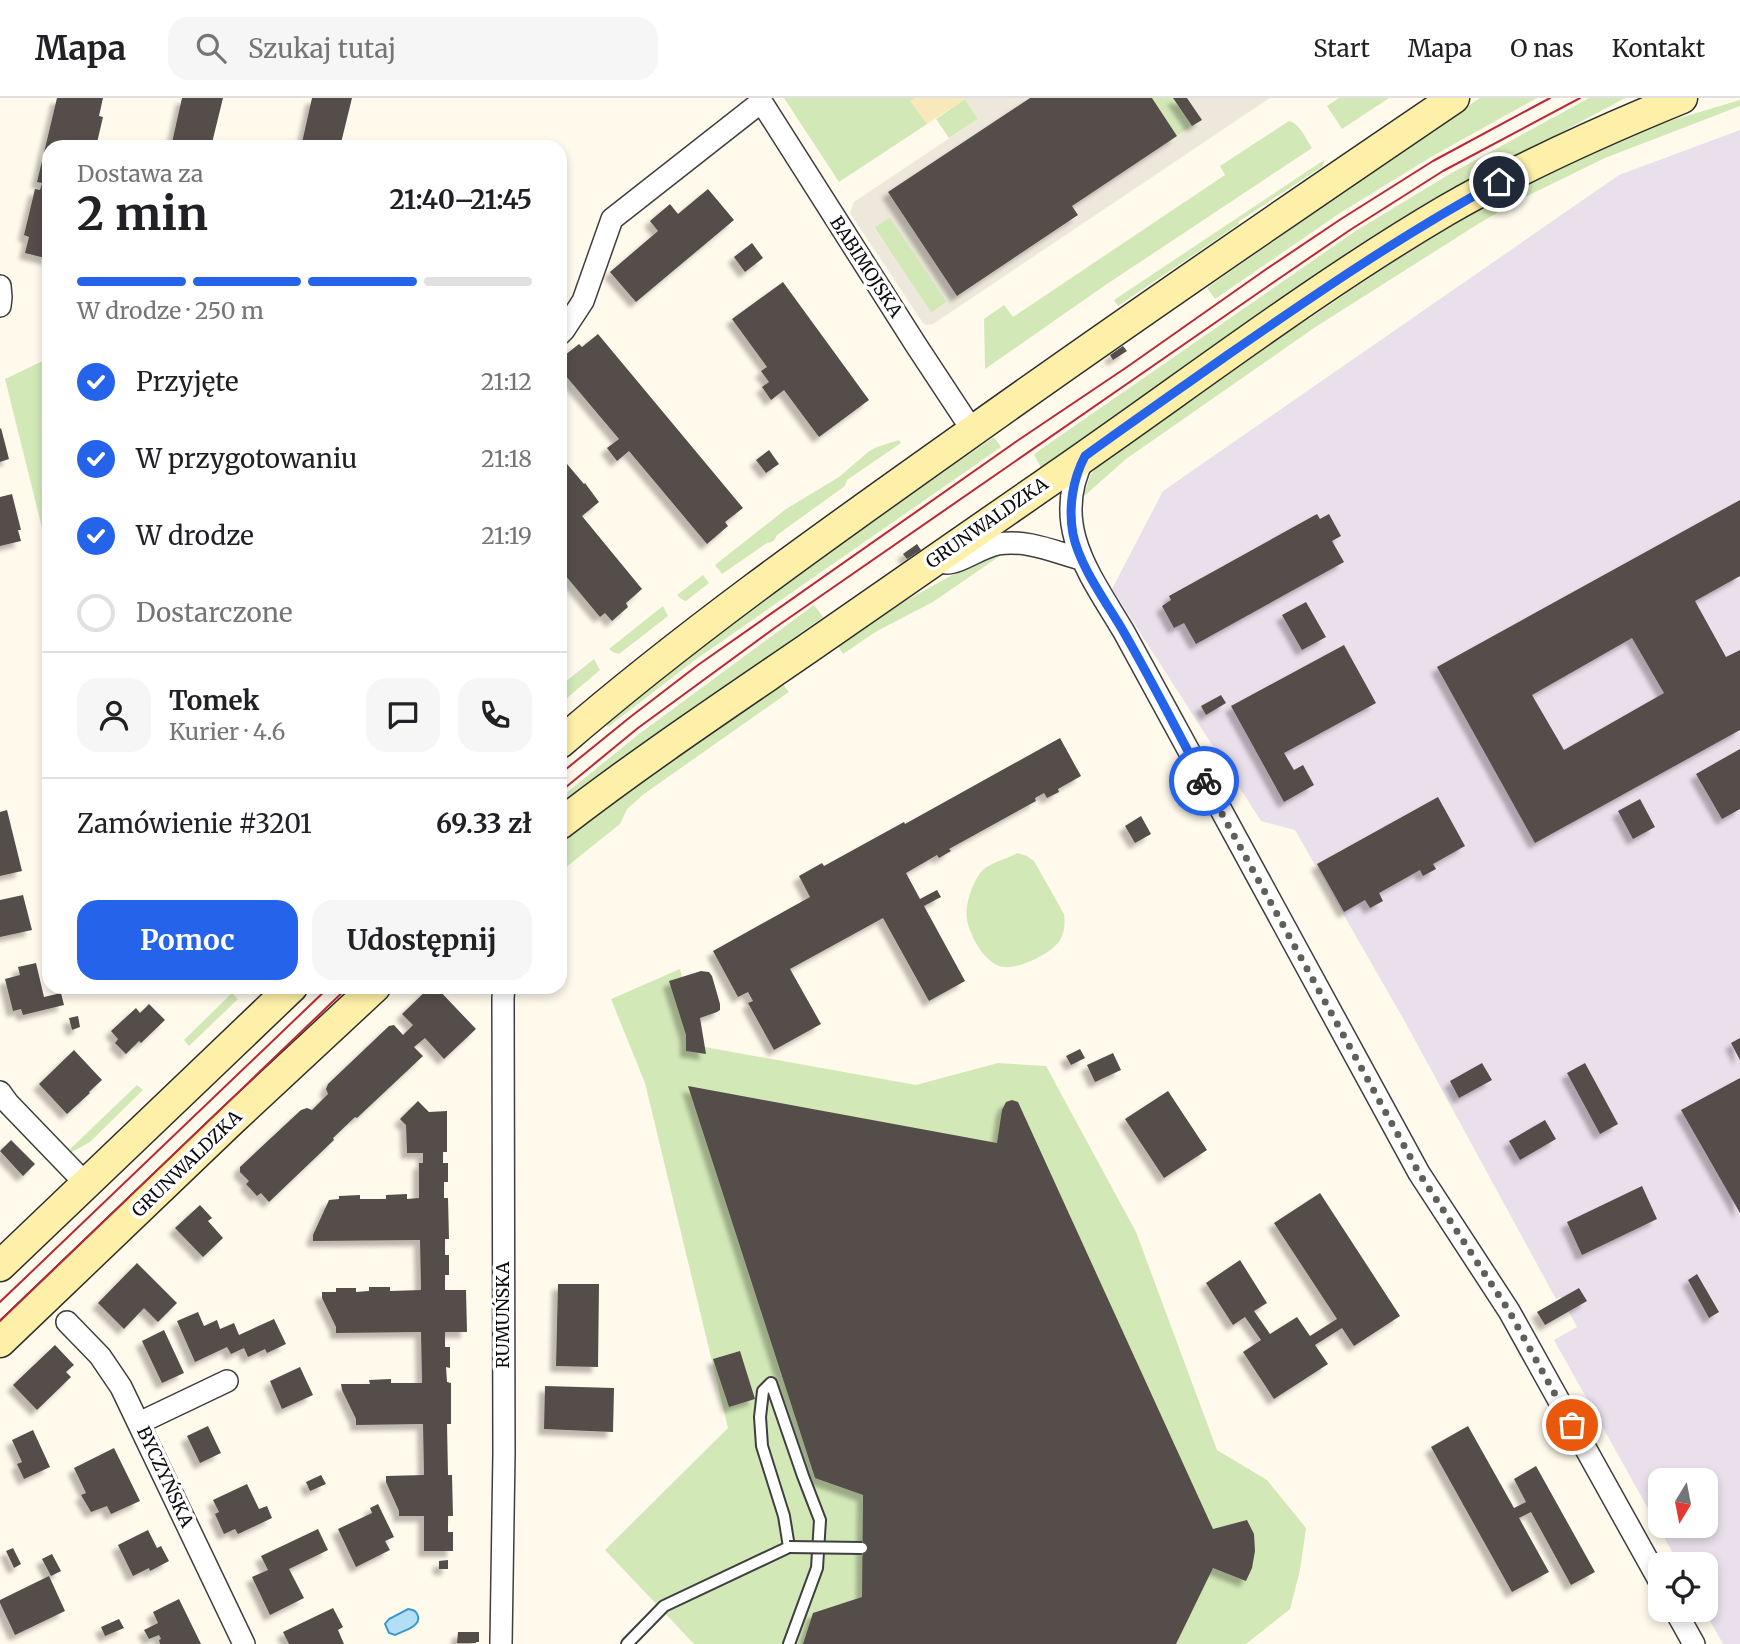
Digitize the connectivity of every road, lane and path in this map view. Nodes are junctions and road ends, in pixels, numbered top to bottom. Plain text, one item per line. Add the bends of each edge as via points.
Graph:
1 (1454, 98) edge
2 (1682, 98) edge
3 (760, 100) edge
4 (0, 286) edge
5 (0, 306) edge
6 (567, 325) edge
7 (972, 430) junction
8 (1085, 456) junction
9 (1081, 559) junction
10 (930, 563) junction
11 (567, 737) edge
12 (567, 819) edge
13 (285, 994) edge
14 (367, 994) edge
15 (503, 994) edge
16 (0, 1092) edge
17 (86, 1184) junction
18 (0, 1266) edge
19 (66, 1322) dead end
20 (0, 1342) edge
21 (227, 1381) dead end
22 (139, 1423) junction
23 (789, 1547) junction
24 (862, 1548) dead end
25 (1648, 1561) edge
26 (1682, 1622) edge
27 (244, 1644) edge
28 (501, 1644) edge
29 (627, 1644) edge
30 (789, 1644) edge
31 (1694, 1644) edge

1 - 7 street
2 - 8 street, GRUNWALDZKA via 1555,153 1448,209 1291,311
3 - 6 street, BABIMOJSKA via 612,219 583,301
3 - 7 street, BABIMOJSKA
4 - 5 street
7 - 11 street via 746,593
8 - 9 street via 1072,499 1073,536
8 - 10 street, GRUNWALDZKA
9 - 10 street via 1024,544 999,544 952,563
9 - 25 street via 1419,1173 1509,1311
10 - 12 street, GRUNWALDZKA
13 - 17 street
14 - 20 street, GRUNWALDZKA
15 - 28 street, RUMUŃSKA
16 - 17 street
17 - 18 street
19 - 22 street, BYCZYŃSKA via 116,1376
21 - 22 street
22 - 27 street, BYCZYŃSKA
23 - 24 lane, bridge
23 - 29 lane via 664,1606
23 - 30 lane via 762,1446 763,1391 771,1383 820,1520 817,1568
26 - 31 street

